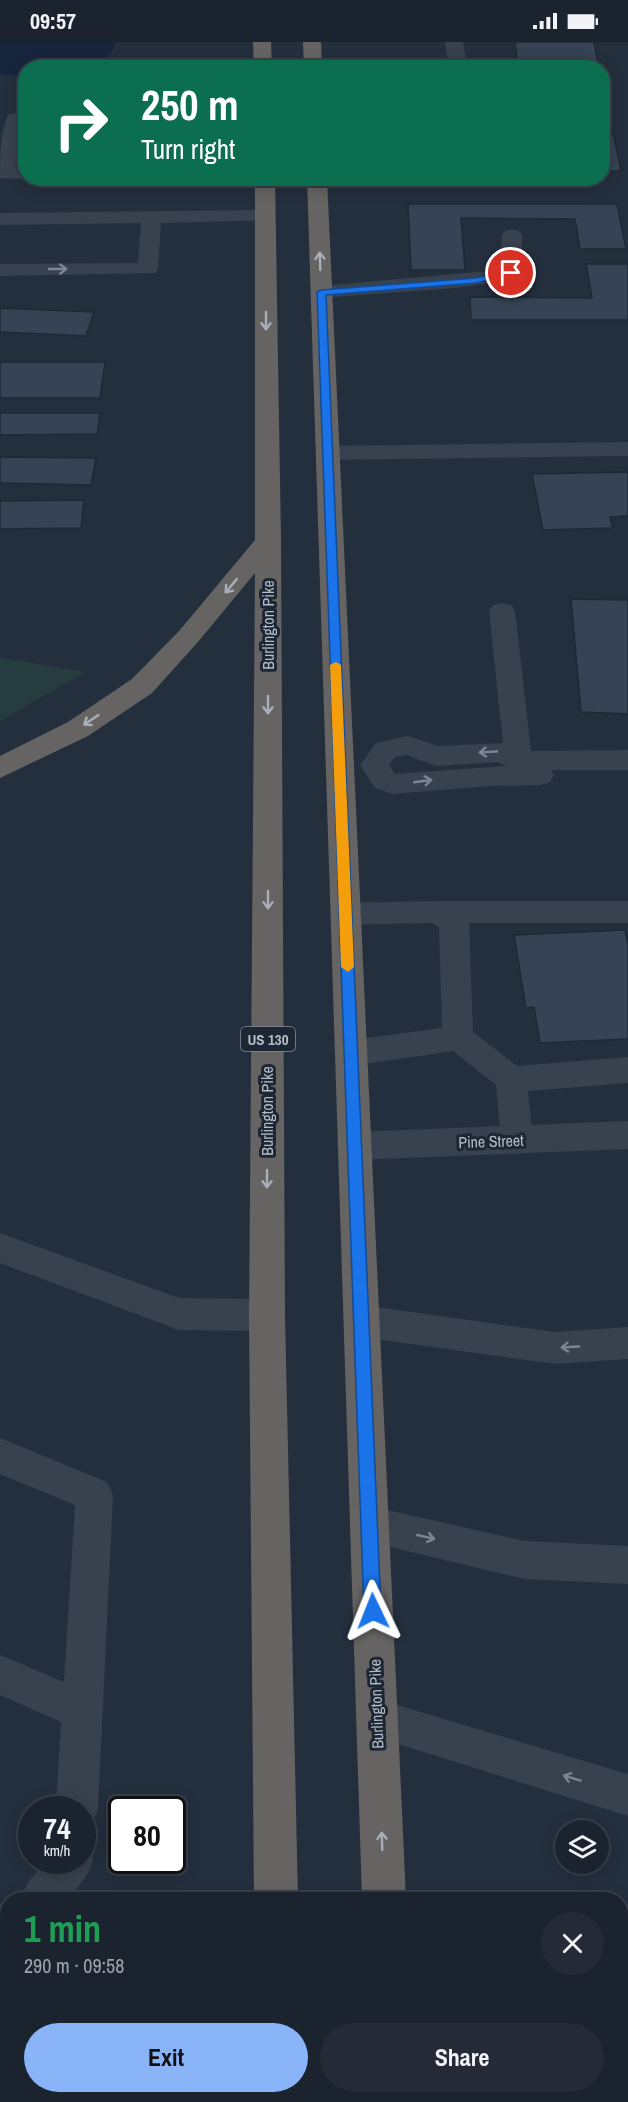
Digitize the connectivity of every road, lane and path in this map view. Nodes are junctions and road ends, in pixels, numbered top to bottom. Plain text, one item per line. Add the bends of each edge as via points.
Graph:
1 (262, 42) edge
2 (312, 42) edge
3 (454, 42) edge
4 (262, 60) edge
5 (313, 60) edge
6 (457, 60) edge
7 (18, 119) edge
8 (18, 173) edge
9 (265, 186) edge
10 (317, 186) edge
11 (266, 216) junction
12 (151, 217) junction
13 (0, 219) edge
14 (512, 235) dead end
15 (0, 270) edge
16 (321, 292) junction
17 (628, 449) edge
18 (327, 453) junction
19 (268, 541) junction
20 (502, 611) dead end
21 (628, 760) edge
22 (519, 761) junction
23 (374, 765) junction
24 (340, 766) junction
25 (0, 768) edge
26 (628, 774) edge
27 (436, 912) junction
28 (628, 912) edge
29 (345, 914) junction
30 (458, 1038) junction
31 (351, 1053) junction
32 (628, 1070) edge
33 (511, 1079) junction
34 (628, 1135) edge
35 (517, 1140) junction
36 (354, 1146) junction
37 (0, 1248) edge
38 (267, 1315) junction
39 (361, 1321) junction
40 (628, 1343) edge
41 (0, 1456) edge
42 (369, 1524) junction
43 (628, 1565) edge
44 (0, 1674) edge
45 (83, 1711) junction
46 (377, 1719) junction
47 (628, 1795) edge
48 (78, 1796) edge
49 (61, 1874) edge
50 (47, 1892) edge
51 (276, 1892) edge
52 (384, 1892) edge

1 - 4 highway
2 - 5 highway
3 - 6 lane
7 - 8 lane via 4,173
9 - 11 highway, Burlington Pike / US 130
16 -> 10 highway, Burlington Pike
11 - 12 lane
11 -> 19 highway, Burlington Pike / US 130
12 - 13 lane
15 -> 12 lane via 148,269
14 - 16 lane via 511,273 503,276
16 - 18 highway, Burlington Pike
17 - 18 lane
18 - 24 highway, Burlington Pike
19 -> 25 highway via 142,686 78,729
19 -> 38 highway, Burlington Pike / US 130
20 - 22 lane
21 - 22 lane
22 -> 23 lane via 502,752 436,756 408,745 386,750
23 - 24 lane
23 -> 26 lane via 385,781 392,784 490,776
24 - 29 highway, Burlington Pike
27 - 28 lane
27 - 29 lane
27 - 30 lane via 454,922
29 - 31 highway, Burlington Pike
30 - 31 lane
30 - 33 lane
31 - 36 highway, Burlington Pike
32 - 33 lane
33 - 35 lane
34 - 35 street, Pine Street
35 - 36 street, Pine Street
36 - 39 highway, Burlington Pike
37 - 38 lane via 179,1314
38 - 51 highway, Burlington Pike / US 130
40 -> 39 lane via 555,1348
39 - 42 highway, Burlington Pike
41 - 45 lane via 94,1495
42 -> 43 lane via 525,1560
42 - 46 highway, Burlington Pike
44 - 45 lane
45 - 48 lane
47 -> 46 lane
52 -> 46 highway, Burlington Pike
49 - 50 lane

